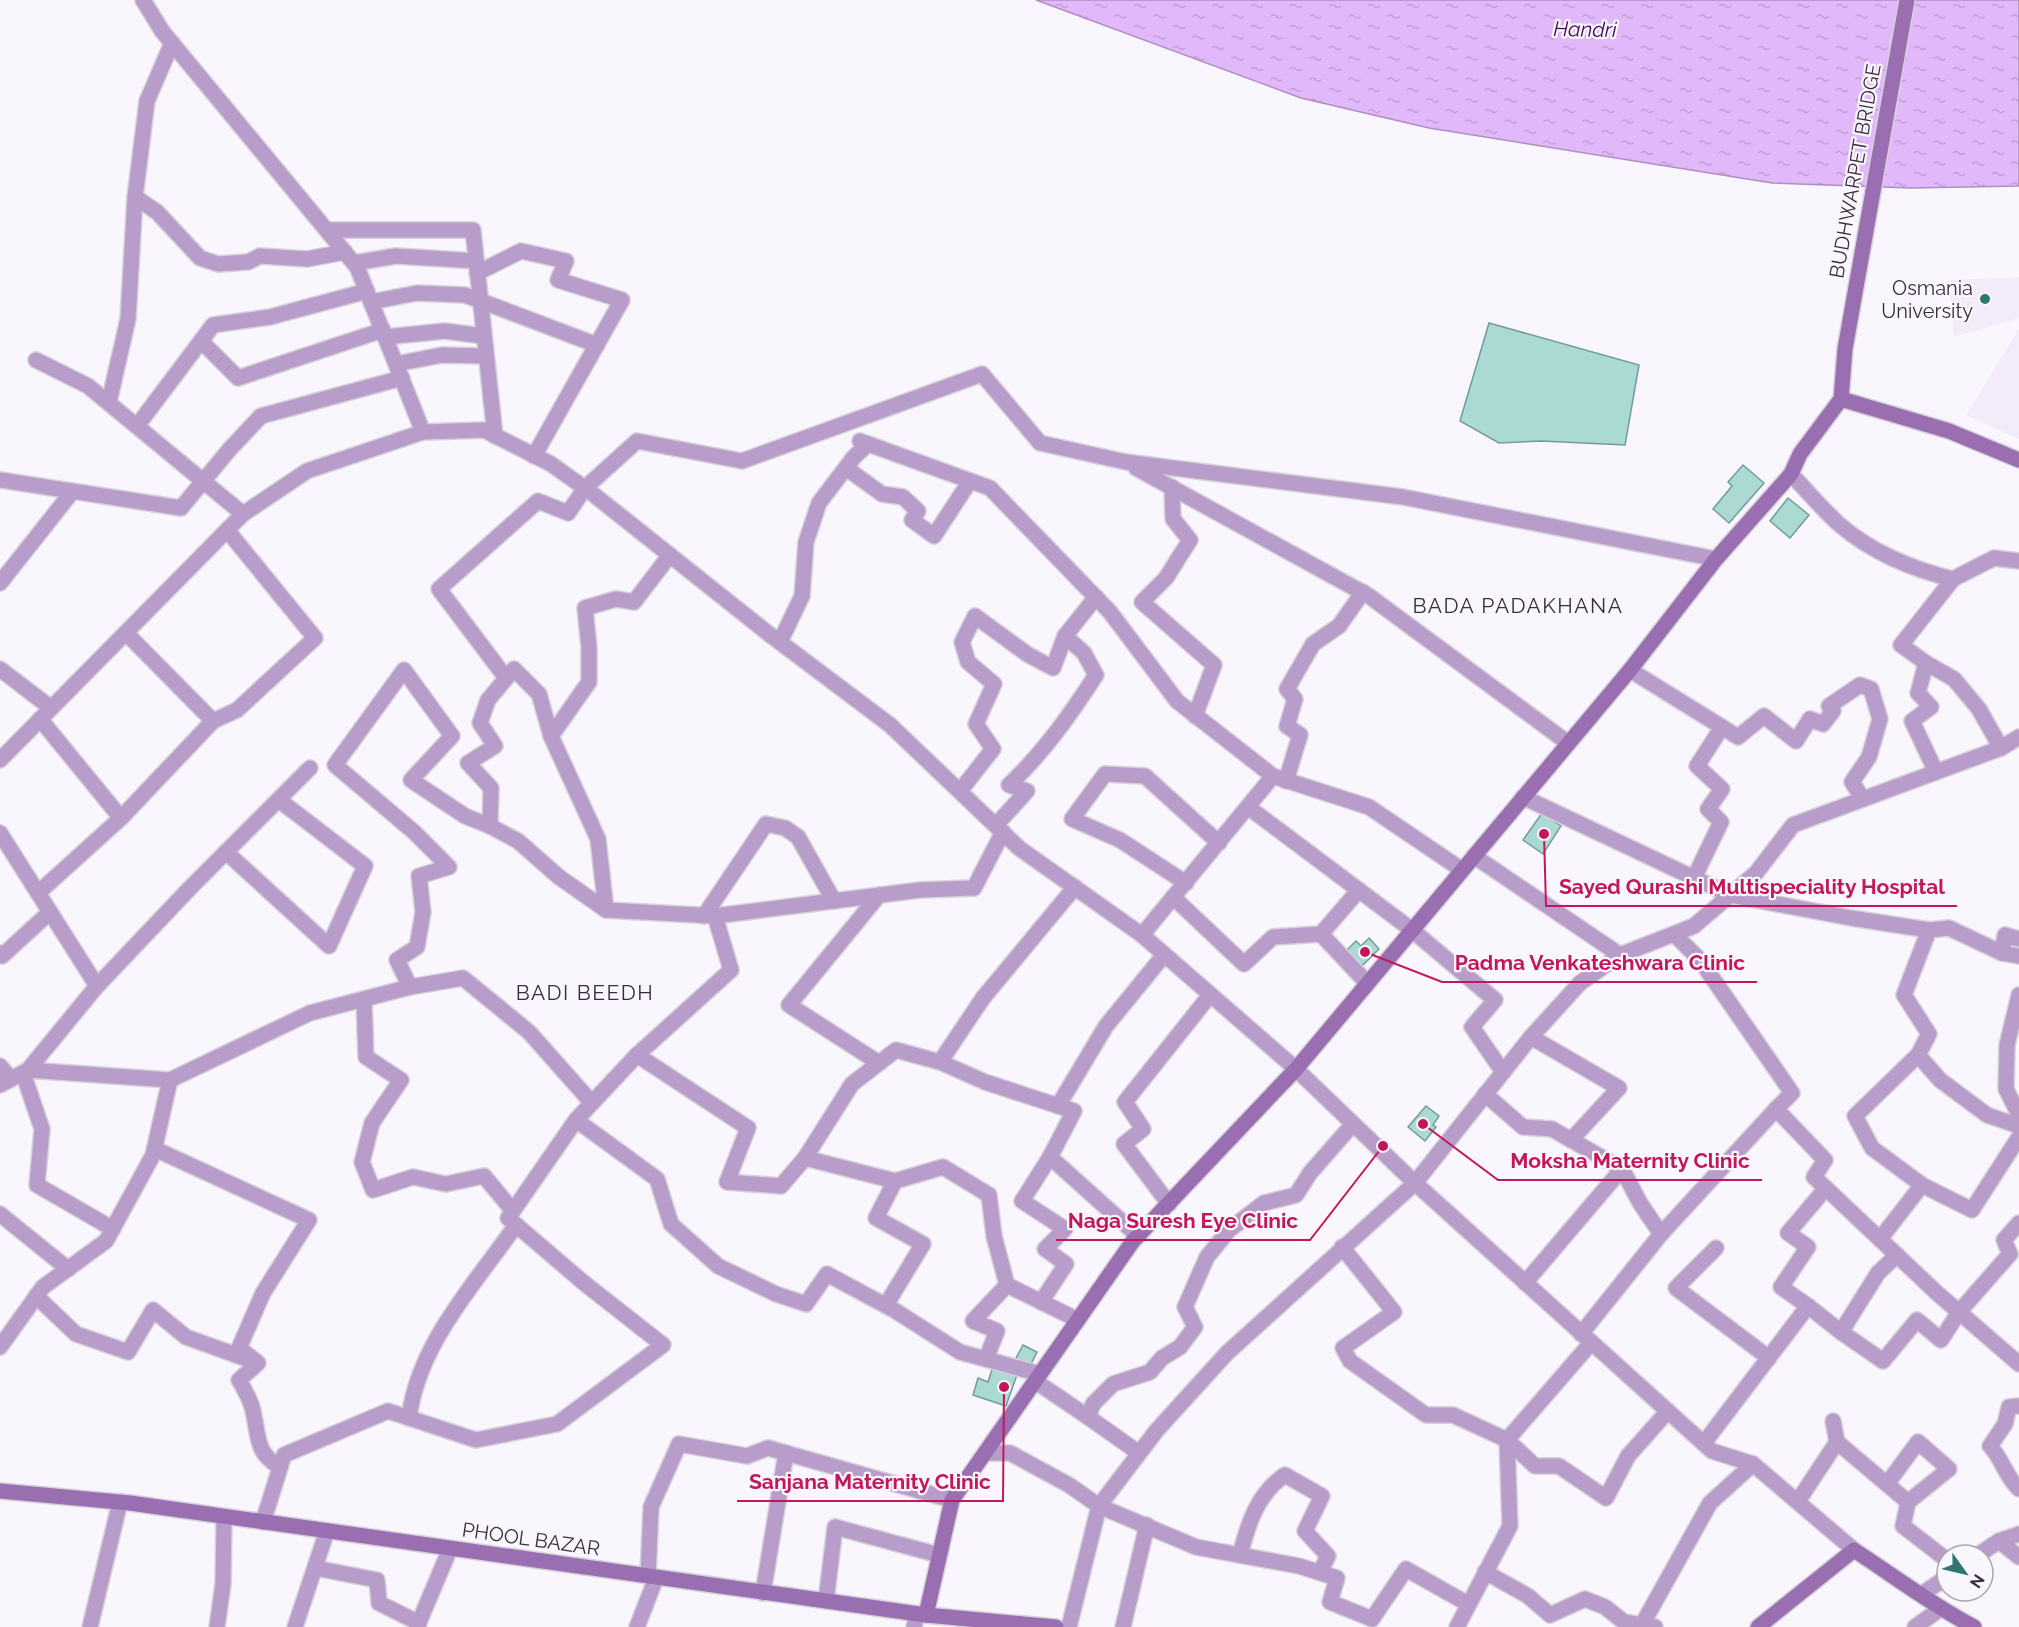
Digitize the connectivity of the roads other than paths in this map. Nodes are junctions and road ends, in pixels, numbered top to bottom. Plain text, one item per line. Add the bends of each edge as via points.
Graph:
1 (143, 0) edge
2 (1907, 0) edge
3 (172, 43) junction
4 (135, 197) junction
5 (327, 230) junction
6 (349, 257) junction
7 (477, 267) junction
8 (369, 296) junction
9 (480, 300) junction
10 (384, 334) junction
11 (483, 336) junction
12 (201, 341) junction
13 (597, 345) junction
14 (485, 356) junction
15 (36, 360) dead end
16 (399, 371) junction
17 (1841, 399) junction
18 (109, 402) junction
19 (137, 426) junction
20 (423, 432) junction
21 (495, 436) junction
22 (534, 456) junction
23 (2019, 460) edge
24 (1126, 462) junction
25 (846, 468) junction
26 (1791, 474) junction
27 (0, 480) edge
28 (970, 481) junction
29 (204, 482) junction
30 (1172, 487) junction
31 (585, 488) junction
32 (72, 492) junction
33 (243, 514) junction
34 (227, 530) junction
35 (670, 555) junction
36 (1716, 559) junction
37 (2019, 561) edge
38 (1953, 579) junction
39 (0, 583) edge
40 (1363, 592) junction
41 (1096, 597) junction
42 (126, 633) junction
43 (1065, 636) junction
44 (780, 642) junction
45 (1926, 663) junction
46 (0, 669) edge
47 (1630, 669) junction
48 (506, 678) junction
49 (45, 713) junction
50 (1195, 716) junction
51 (213, 721) junction
52 (1722, 727) junction
53 (551, 736) junction
54 (2019, 737) edge
55 (1568, 743) junction
56 (2001, 748) junction
57 (0, 760) edge
58 (310, 768) dead end
59 (1936, 772) junction
60 (1279, 779) junction
61 (960, 791) junction
62 (1523, 797) junction
63 (1863, 799) junction
64 (279, 800) junction
65 (1248, 807) junction
66 (121, 818) junction
67 (490, 826) junction
68 (1000, 829) junction
69 (0, 833) edge
70 (1219, 843) junction
71 (226, 852) junction
72 (1474, 856) junction
73 (6, 857) edge
74 (1462, 870) junction
75 (1694, 878) junction
76 (1186, 883) junction
77 (1075, 887) junction
78 (1359, 890) junction
79 (38, 893) junction
80 (879, 895) junction
81 (1730, 895) junction
82 (1173, 897) junction
83 (834, 901) junction
84 (606, 910) junction
85 (50, 912) junction
86 (709, 916) junction
87 (1412, 930) junction
88 (1929, 930) junction
89 (1321, 934) junction
90 (1674, 934) junction
91 (1142, 935) junction
92 (2019, 939) edge
93 (0, 953) edge
94 (2002, 953) junction
95 (1164, 955) junction
96 (1620, 955) junction
97 (2019, 956) edge
98 (1367, 983) junction
99 (97, 986) junction
100 (410, 987) junction
101 (1210, 994) junction
102 (2019, 995) edge
103 (364, 999) junction
104 (1531, 1037) junction
105 (637, 1055) junction
106 (1918, 1055) junction
107 (940, 1062) junction
108 (879, 1063) junction
109 (0, 1066) edge
110 (1296, 1069) junction
111 (1503, 1072) junction
112 (16, 1077) edge
113 (170, 1080) junction
114 (1485, 1095) junction
115 (592, 1103) junction
116 (1058, 1106) junction
117 (1776, 1109) junction
118 (2019, 1115) edge
119 (576, 1120) junction
120 (1353, 1124) junction
121 (2019, 1126) edge
122 (2019, 1137) edge
123 (1571, 1140) junction
124 (155, 1149) junction
125 (1050, 1157) junction
126 (805, 1158) junction
127 (1622, 1169) junction
128 (895, 1181) junction
129 (1414, 1183) junction
130 (1922, 1185) junction
131 (1826, 1188) junction
132 (1169, 1204) junction
133 (0, 1214) edge
134 (515, 1218) junction
135 (2019, 1223) edge
136 (112, 1229) junction
137 (1661, 1234) junction
138 (1138, 1236) junction
139 (1880, 1239) junction
140 (1342, 1247) junction
141 (1716, 1248) dead end
142 (1897, 1255) junction
143 (68, 1269) junction
144 (1525, 1283) junction
145 (1007, 1285) junction
146 (36, 1296) junction
147 (1041, 1302) junction
148 (885, 1305) junction
149 (1808, 1306) junction
150 (1959, 1312) junction
151 (1078, 1320) junction
152 (1842, 1332) junction
153 (3, 1337) edge
154 (1586, 1339) junction
155 (1769, 1358) junction
156 (986, 1359) junction
157 (258, 1363) junction
158 (2019, 1364) edge
159 (1038, 1377) junction
160 (2019, 1406) edge
161 (1668, 1411) junction
162 (1088, 1417) junction
163 (409, 1418) junction
164 (1833, 1421) dead end
165 (1507, 1440) junction
166 (1837, 1442) junction
167 (1704, 1443) junction
168 (786, 1453) junction
169 (984, 1453) junction
170 (1139, 1454) junction
171 (1754, 1464) junction
172 (280, 1467) junction
173 (1887, 1484) junction
174 (2019, 1489) edge
175 (0, 1491) edge
176 (952, 1500) junction
177 (1798, 1501) junction
178 (120, 1502) junction
179 (1908, 1502) junction
180 (1098, 1506) junction
181 (224, 1516) junction
182 (262, 1522) junction
183 (1147, 1525) junction
184 (327, 1531) junction
185 (2019, 1534) edge
186 (1999, 1541) junction
187 (1995, 1544) edge
188 (450, 1548) junction
189 (1854, 1550) junction
190 (1935, 1551) edge
191 (939, 1555) junction
192 (1240, 1556) junction
193 (2019, 1557) edge
194 (315, 1568) junction
195 (1320, 1572) junction
196 (1485, 1572) junction
197 (652, 1577) junction
198 (1935, 1585) edge
199 (763, 1593) junction
200 (1922, 1594) junction
201 (826, 1601) junction
202 (1468, 1604) junction
203 (1940, 1609) junction
204 (918, 1619) edge
205 (418, 1625) edge
206 (1648, 1626) edge
207 (90, 1627) edge
208 (217, 1627) edge
209 (295, 1627) edge
210 (637, 1627) edge
211 (1056, 1627) edge
212 (1069, 1627) edge
213 (1123, 1627) edge
214 (1457, 1627) edge
215 (1758, 1627) edge
216 (1915, 1627) edge
217 (1974, 1627) edge

1 - 3 street
2 - 17 street, BUDHWARPET BRIDGE via 1845,349
3 - 4 street via 147,101
3 - 5 street
4 - 6 street via 157,212 200,258 218,264 248,262 260,256
4 - 18 street via 128,319
5 - 6 street
5 - 7 street via 473,230
6 - 7 street via 396,256
6 - 8 street
7 - 9 street
7 - 13 street via 521,251 567,261 558,280 622,300
8 - 9 street via 417,293 465,295
8 - 10 street
8 - 12 street via 213,325
9 - 11 street
9 - 13 street
10 - 11 street via 445,332
10 - 12 street via 238,378
10 - 16 street
11 - 14 street
12 - 19 street
13 - 22 street
14 - 16 street via 442,355
14 - 21 street
15 - 18 street via 88,386
16 - 20 street
16 - 29 street via 261,417
17 - 23 street via 1948,431
17 - 26 street via 1800,454
18 - 19 street
19 - 29 street
20 - 21 street via 484,430
20 - 33 street via 307,471
21 - 22 street
22 - 31 street
24 - 30 street
24 - 31 street via 1040,443 982,374 742,461 637,441
24 - 36 street via 1403,497
25 - 28 street via 864,443
25 - 28 street via 882,494 903,497 918,511 912,520 934,536
25 - 44 street via 819,503 806,542 802,596
26 - 36 street
26 - 38 street via 1841,526 1871,546 1919,571
27 - 32 street
28 - 41 street via 990,488
29 - 32 street via 181,508
29 - 33 street
30 - 40 street
30 - 50 street via 1173,519 1190,540 1166,578 1142,602 1214,664
31 - 35 street
31 - 48 street via 568,513 538,501 439,589
32 - 39 street
33 - 34 street
34 - 42 street
34 - 51 street via 315,638 237,710
35 - 44 street
35 - 53 street via 634,602 616,599 585,608 589,682
36 - 47 street
37 - 38 street via 1994,558
38 - 45 street via 1901,645
40 - 55 street
40 - 60 street via 1339,626 1313,644 1287,689 1295,699 1287,726 1300,735
41 - 43 street
41 - 50 street via 1176,701
42 - 49 street
42 - 51 street
43 - 61 street via 1053,668 975,616 963,642 968,662 994,684 976,724 993,749
43 - 68 street via 1084,653 1096,675 1063,725 1009,785 1027,791
44 - 61 street via 890,725
45 - 56 street via 1954,679 1979,709
45 - 59 street via 1918,693 1931,707 1912,721
46 - 49 street
47 - 52 street
47 - 55 street
48 - 53 street via 514,669 539,694
48 - 67 street via 488,700 480,723 495,746 468,763 491,788
49 - 57 street
49 - 66 street
50 - 60 street
51 - 66 street
52 - 63 street via 1738,736 1764,716 1796,741 1810,719 1823,724 1833,711 1829,706 1860,686 1871,689 1880,719 1869,758 1852,782
52 - 75 street via 1697,766 1722,789 1708,809 1721,822
53 - 84 street via 598,840
54 - 56 street
55 - 62 street
56 - 59 street
58 - 64 street
59 - 63 street
60 - 65 street
60 - 74 street via 1369,807
61 - 68 street
62 - 72 street
62 - 75 street
63 - 81 street via 1793,825 1756,873
64 - 71 street
64 - 71 street via 364,866 329,946
65 - 70 street
65 - 78 street
66 - 79 street
67 - 84 street via 518,841 559,877
67 - 100 street via 465,816 411,780 452,736 404,670 335,765 449,867 419,876 423,912 417,947 397,960
68 - 77 street via 1019,848
68 - 80 street via 974,888
69 - 73 street
70 - 76 street
70 - 76 street via 1145,776 1105,774 1072,819 1120,840
71 - 99 street
72 - 74 street
72 - 96 street
73 - 79 street
74 - 87 street
75 - 81 street
76 - 82 street
77 - 91 street
77 - 107 street via 983,998
78 - 87 street
78 - 89 street
79 - 85 street
80 - 83 street
80 - 108 street via 789,1005
81 - 88 street
81 - 90 street via 1694,926
82 - 89 street via 1244,964 1273,937
82 - 91 street
83 - 86 street
83 - 86 street via 798,837 785,828 766,824
84 - 86 street
85 - 93 street via 2,956
85 - 99 street
86 - 105 street via 731,970
87 - 98 street
87 - 111 street via 1495,999 1472,1028
88 - 94 street via 1949,928
88 - 106 street via 1904,995 1929,1034
89 - 98 street
90 - 96 street
90 - 117 street via 1700,960 1792,1093
91 - 95 street
92 - 94 street via 2005,935
94 - 97 street
95 - 101 street
95 - 116 street via 1106,1026
96 - 104 street via 1580,983
98 - 110 street
99 - 112 street
100 - 103 street
100 - 115 street via 463,978 529,1032
101 - 110 street
101 - 132 street via 1125,1102 1143,1129 1124,1144
102 - 118 street via 2007,1045 2006,1089
103 - 113 street via 310,1013
103 - 134 street via 366,1057 401,1080 372,1123 362,1162 373,1190 413,1177 446,1184 484,1176
104 - 111 street
104 - 123 street via 1619,1088
105 - 115 street
105 - 126 street via 748,1128 727,1182 781,1186
106 - 121 street via 1940,1080 1987,1115
106 - 130 street via 1855,1116 1872,1148
107 - 108 street via 896,1050
107 - 116 street via 985,1083
108 - 126 street via 852,1084
109 - 112 street
110 - 120 street
110 - 132 street
111 - 114 street
112 - 113 street
112 - 136 street via 42,1129 37,1185
113 - 124 street
114 - 123 street via 1523,1127 1552,1128
114 - 129 street
115 - 119 street
116 - 125 street via 1074,1111
117 - 131 street via 1825,1160 1814,1177
117 - 137 street
119 - 134 street
119 - 148 street via 657,1179 671,1224 718,1266 806,1304 826,1274
120 - 129 street
120 - 162 street via 1296,1195 1264,1203 1229,1230 1207,1257 1185,1307 1195,1327 1180,1347 1162,1358 1150,1372 1113,1384 1093,1404
122 - 130 street via 1972,1210
123 - 127 street
124 - 136 street
124 - 157 street via 309,1220 246,1328 239,1348
125 - 138 street
125 - 147 street via 1022,1201 1065,1228 1045,1250 1066,1263
126 - 128 street
127 - 137 street
127 - 144 street
128 - 145 street via 943,1167 989,1194 994,1236
128 - 148 street via 876,1218 922,1244
129 - 140 street
129 - 144 street
130 - 139 street
131 - 139 street
131 - 149 street via 1788,1233 1808,1247 1781,1287
132 - 138 street
133 - 143 street
134 - 163 street via 427,1354 411,1395
134 - 163 street via 584,1283 663,1345 557,1424 476,1440
135 - 150 street via 2004,1240 2010,1254
136 - 143 street via 106,1241
137 - 154 street
138 - 151 street
139 - 142 street
140 - 165 street via 1394,1312 1343,1348 1350,1361 1426,1415 1454,1415
140 - 170 street via 1227,1353
141 - 155 street via 1676,1288
142 - 150 street
142 - 152 street via 1878,1273
143 - 146 street
144 - 154 street
145 - 147 street
145 - 156 street via 973,1321 997,1331
146 - 153 street
146 - 157 street via 76,1334 128,1352 153,1310 186,1337
147 - 151 street
148 - 156 street via 960,1352
149 - 152 street
149 - 155 street
150 - 152 street via 1941,1340 1917,1320 1883,1361
150 - 158 street
151 - 159 street
154 - 161 street
154 - 165 street
155 - 167 street
156 - 159 street
157 - 172 street via 239,1380 253,1409 255,1432 266,1459
159 - 162 street
159 - 169 street
160 - 174 street via 2009,1407 2005,1424 1990,1446 2002,1459 2008,1479
161 - 165 street via 1628,1456 1606,1498 1559,1466 1534,1466
161 - 167 street
162 - 170 street
163 - 172 street via 388,1411 284,1455
164 - 166 street
165 - 196 street via 1510,1526
166 - 173 street
166 - 177 street
167 - 171 street via 1712,1451
168 - 176 street
168 - 197 street via 768,1448 747,1456 679,1444 651,1507
168 - 199 street
169 - 176 street
169 - 180 street via 1010,1453 1069,1485
170 - 180 street
171 - 177 street
171 - 206 street via 1710,1503
172 - 182 street
173 - 179 street
173 - 179 street via 1918,1442 1950,1470
175 - 178 street, PHOOL BAZAR
176 - 191 street
177 - 189 street
178 - 181 street, PHOOL BAZAR
178 - 207 street
179 - 190 street via 1903,1526
180 - 183 street
180 - 212 street
181 - 182 street, PHOOL BAZAR
181 - 208 street via 223,1584
182 - 184 street, PHOOL BAZAR
183 - 192 street via 1196,1547
183 - 213 street
184 - 188 street, PHOOL BAZAR
184 - 194 street
185 - 186 street
186 - 187 street
186 - 193 street
188 - 197 street, PHOOL BAZAR
188 - 205 street
189 - 200 street
189 - 215 street
191 - 201 street via 835,1527
191 - 204 street
192 - 195 street
192 - 195 street via 1249,1520 1270,1485 1285,1475 1322,1496 1305,1531 1328,1556
194 - 205 street via 377,1580 379,1603
194 - 209 street
195 - 202 street via 1337,1578 1330,1602 1372,1619 1406,1569
196 - 202 street
196 - 206 street via 1528,1596 1550,1616 1585,1599 1605,1607 1624,1622
197 - 199 street, PHOOL BAZAR
197 - 210 street
198 - 200 street
199 - 201 street, PHOOL BAZAR
200 - 203 street
201 - 204 street, PHOOL BAZAR
202 - 214 street
203 - 216 street
203 - 217 street
204 - 211 street, PHOOL BAZAR

